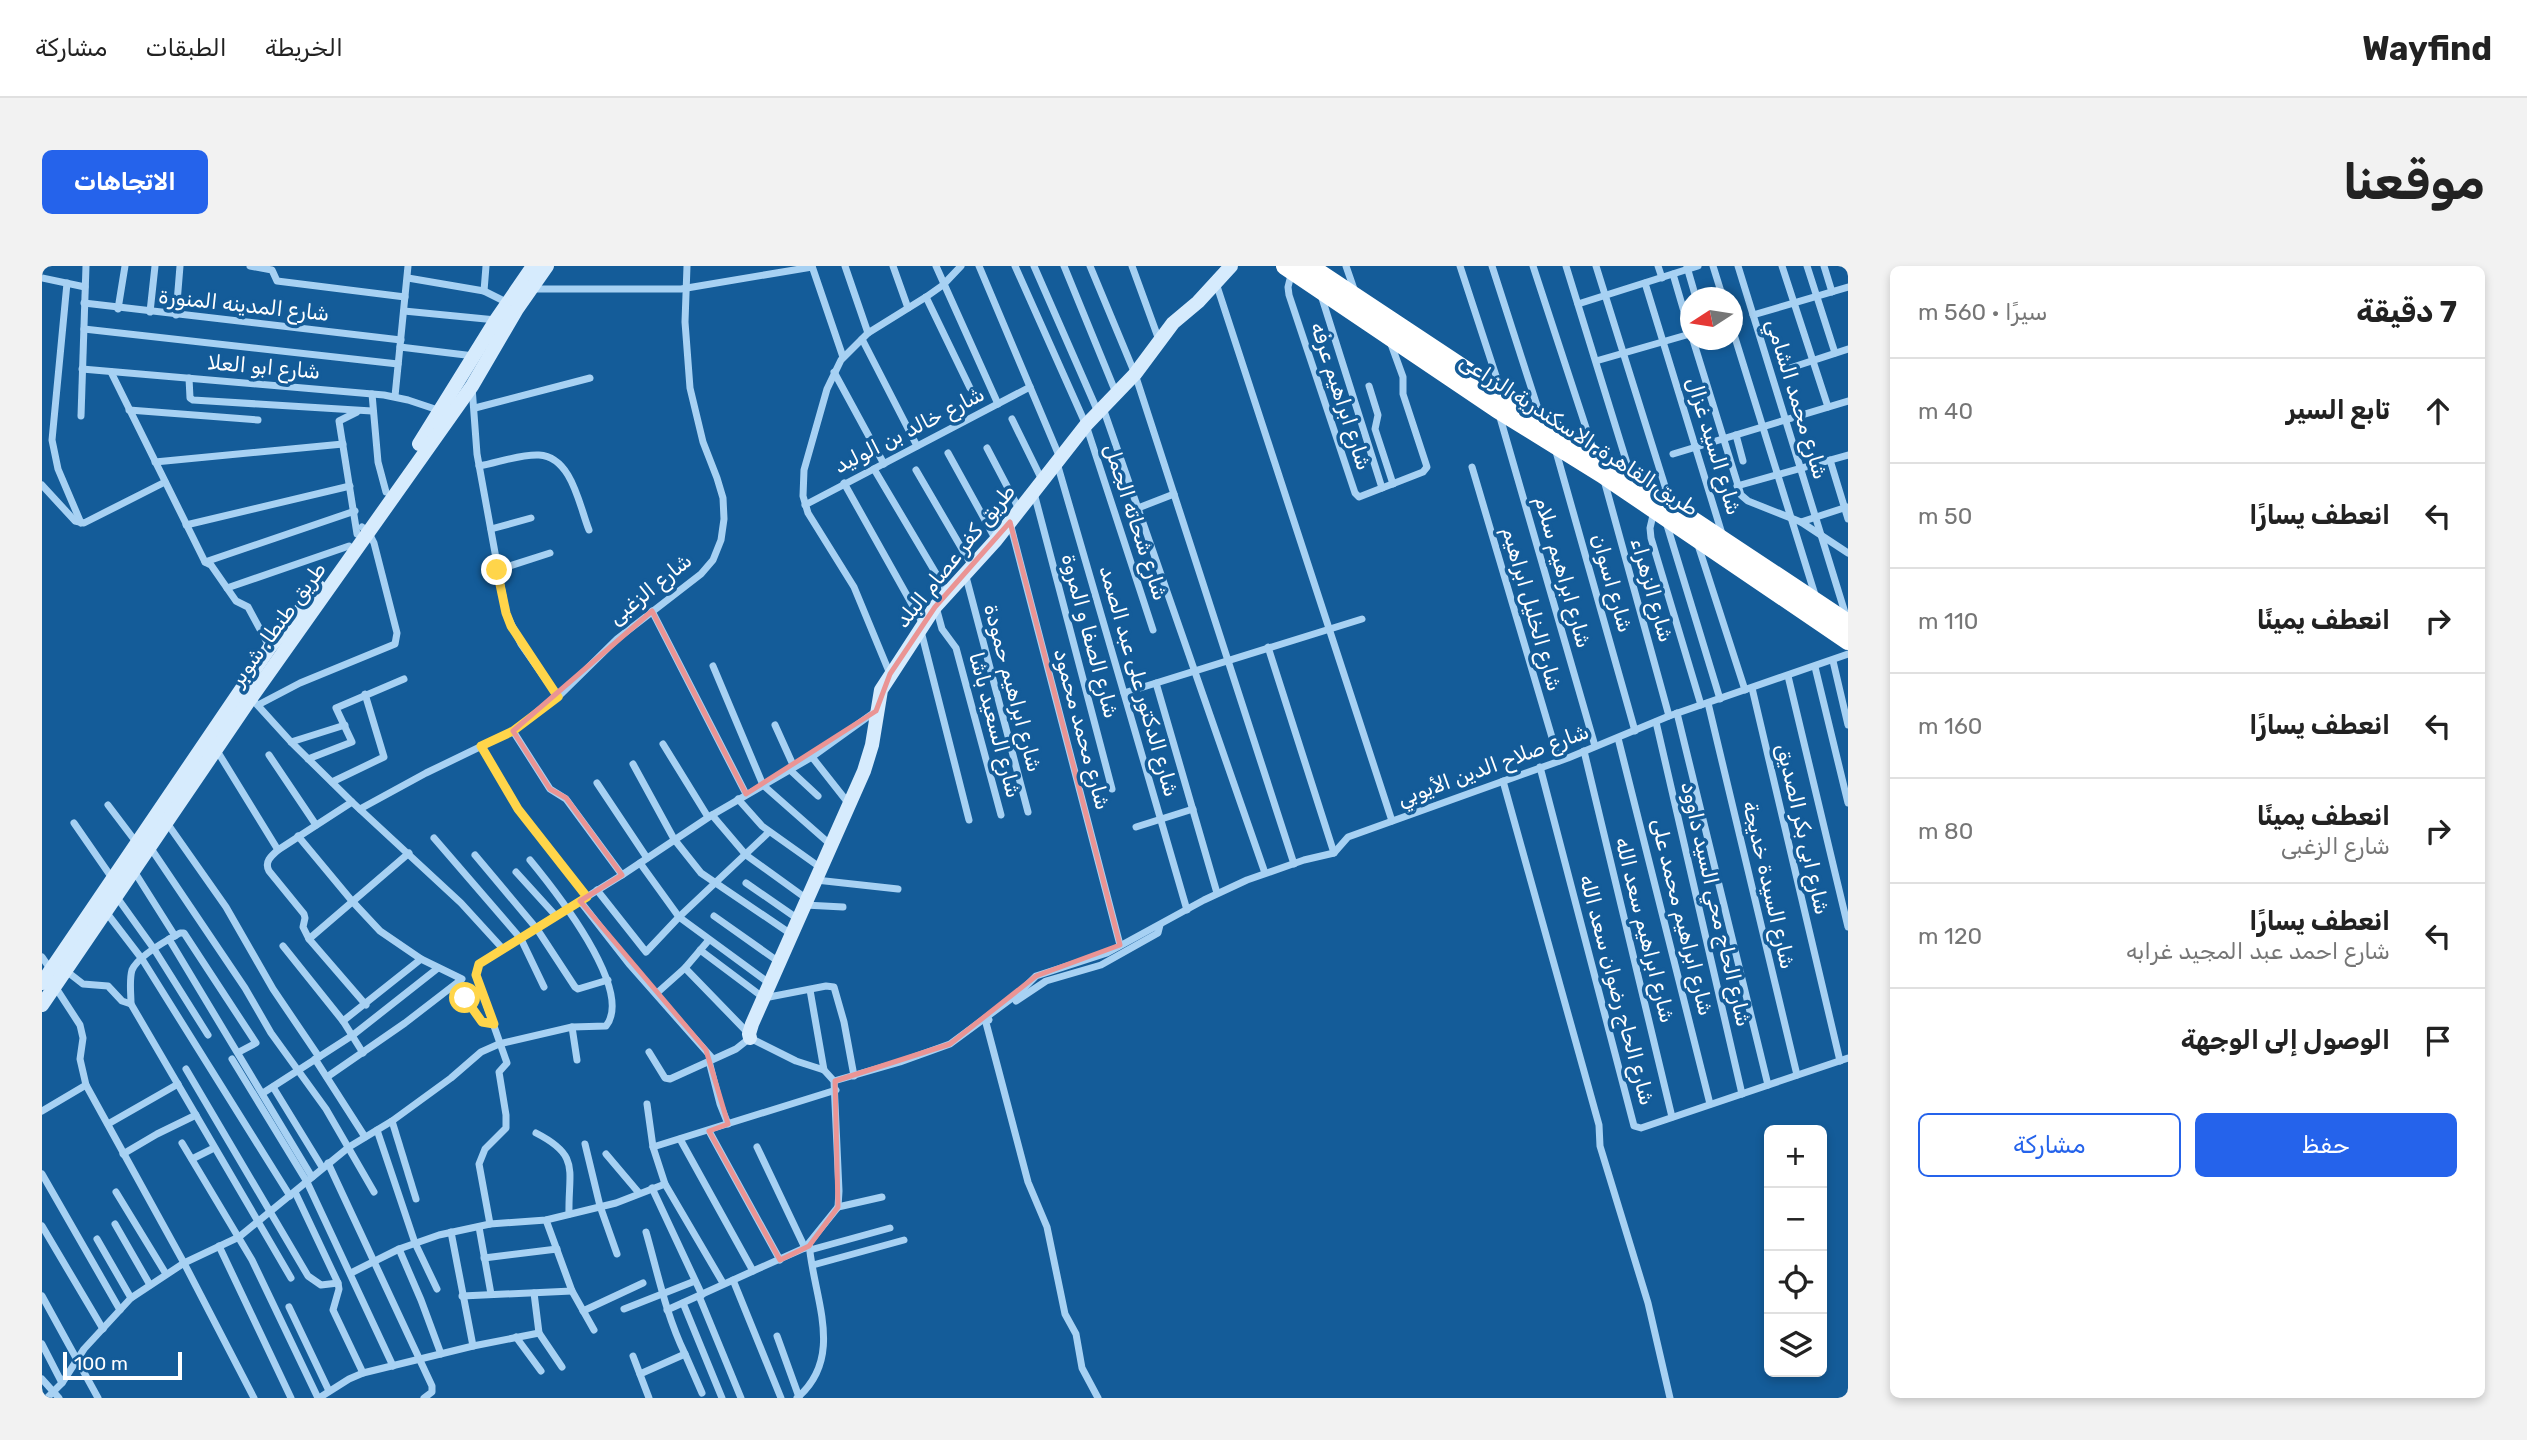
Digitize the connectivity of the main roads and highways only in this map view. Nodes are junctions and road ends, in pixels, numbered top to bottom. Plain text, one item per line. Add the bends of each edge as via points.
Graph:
1 (1296, 268) edge
2 (1500, 402) junction
3 (1663, 511) junction
4 (1848, 623) edge
5 (1848, 641) edge

1 - 2 highway, طريق القاهرة, الاسكندرية الزراعى via 1389,336
1 - 2 highway, طريق القاهرة, الاسكندرية الزراعى via 1357,298
2 - 3 highway, طريق القاهرة, الاسكندرية الزراعى via 1554,444
2 - 3 highway, طريق القاهرة, الاسكندرية الزراعى via 1542,419 1631,477
3 - 4 highway, طريق القاهرة, الاسكندرية الزراعى via 1724,540
3 - 5 highway, طريق القاهرة, الاسكندرية الزراعى via 1696,540

